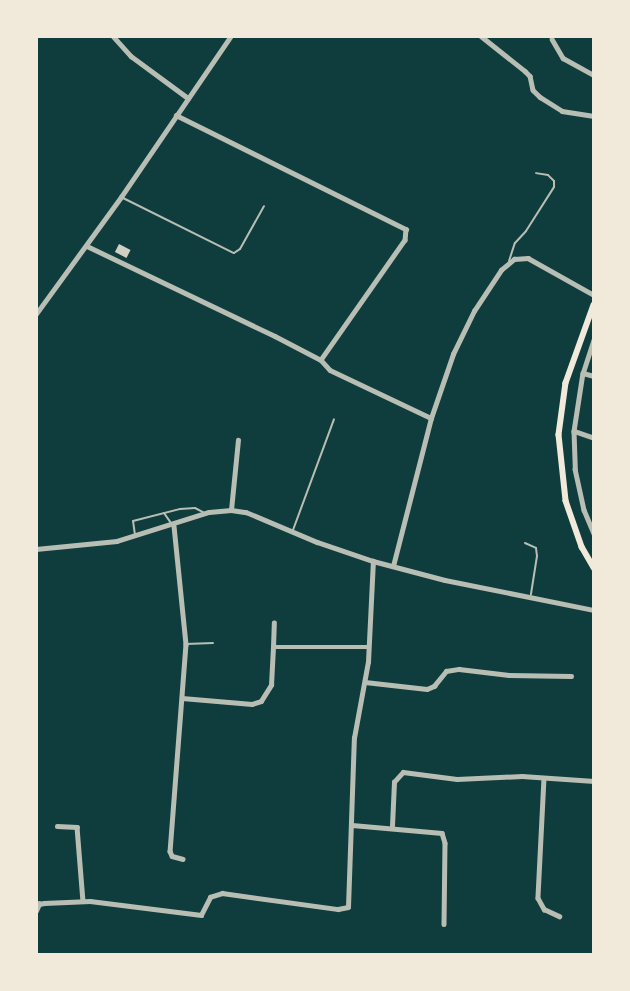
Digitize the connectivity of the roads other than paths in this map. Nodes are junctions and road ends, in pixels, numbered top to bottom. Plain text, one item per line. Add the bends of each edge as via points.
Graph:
1 (113, 36) edge
2 (230, 36) edge
3 (481, 36) edge
4 (552, 39) dead end
5 (594, 75) edge
6 (188, 98) junction
7 (176, 115) junction
8 (594, 116) edge
9 (536, 173) dead end
10 (121, 197) junction
11 (264, 206) dead end
12 (87, 246) junction
13 (509, 261) junction
14 (594, 295) edge
15 (594, 305) edge
16 (36, 314) edge
17 (594, 340) edge
18 (321, 360) junction
19 (583, 373) junction
20 (594, 376) edge
21 (431, 418) junction
22 (334, 419) dead end
23 (574, 431) junction
24 (594, 438) edge
25 (238, 440) dead end
26 (231, 510) junction
27 (164, 513) junction
28 (204, 514) junction
29 (174, 526) junction
30 (293, 532) junction
31 (594, 534) edge
32 (136, 537) junction
33 (524, 543) dead end
34 (36, 549) edge
35 (373, 561) junction
36 (393, 566) junction
37 (594, 568) edge
38 (531, 595) junction
39 (594, 610) edge
40 (274, 623) dead end
41 (213, 643) dead end
42 (186, 644) junction
43 (273, 647) junction
44 (369, 647) junction
45 (571, 676) dead end
46 (365, 682) junction
47 (182, 698) junction
48 (544, 778) junction
49 (594, 781) edge
50 (352, 825) junction
51 (57, 826) dead end
52 (392, 826) junction
53 (183, 859) dead end
54 (83, 901) junction
55 (36, 911) edge
56 (560, 916) dead end
57 (444, 924) dead end

1 - 6 street via 131,56
2 - 6 street
3 - 8 street via 530,76 533,90 540,97 562,111
4 - 5 street via 563,58
6 - 7 street
7 - 10 street
7 - 18 street via 406,229 406,240
9 - 13 lane via 548,175 554,181 554,187 526,231 514,243
10 - 11 lane via 234,252 240,250
10 - 12 street
12 - 16 street
12 - 18 street
13 - 14 street via 528,258
13 - 21 street via 474,311 453,354
15 - 37 main road via 566,383 560,435 566,501 582,547
17 - 19 street
18 - 21 street via 330,370
19 - 20 street
19 - 23 street
21 - 36 street
22 - 30 lane
23 - 24 street
23 - 31 street via 575,469 584,510
25 - 26 street
26 - 28 street
26 - 30 street via 246,512
27 - 28 lane via 195,508
27 - 29 lane
27 - 32 lane via 133,521
28 - 29 street
29 - 32 street
29 - 42 street
30 - 35 street
32 - 34 street via 88,546
33 - 38 lane via 536,548
35 - 36 street
35 - 44 street
36 - 38 street via 445,580
38 - 39 street
40 - 43 street
41 - 42 lane
42 - 47 street
43 - 44 street
43 - 47 street via 270,685 261,701 252,704
44 - 46 street
45 - 46 street via 459,669 446,671 434,686 427,689
46 - 50 street via 354,738
47 - 53 street via 170,851 172,856
48 - 49 street
48 - 52 street via 457,779 403,772 394,782
48 - 56 street via 538,898 544,909
50 - 52 street
50 - 54 street via 349,902 344,909 228,893 213,894 204,913 197,915
51 - 54 street via 76,826 78,829
52 - 57 street via 439,832 445,837
54 - 55 street via 39,904

